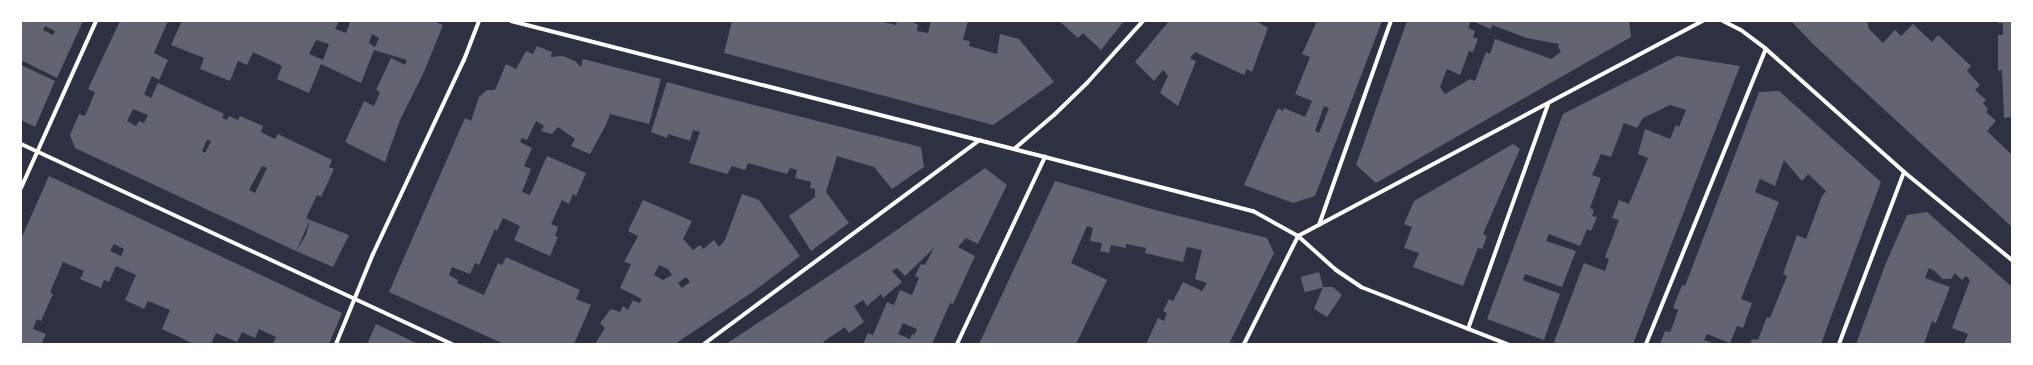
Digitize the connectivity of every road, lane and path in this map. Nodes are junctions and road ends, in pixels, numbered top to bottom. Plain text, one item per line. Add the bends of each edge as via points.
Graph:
1 (96, 21) edge
2 (479, 21) edge
3 (511, 21) edge
4 (1143, 21) edge
5 (1391, 21) edge
6 (1702, 21) edge
7 (1723, 21) edge
8 (1766, 49) junction
9 (1548, 104) junction
10 (980, 140) junction
11 (21, 144) edge
12 (1014, 149) junction
13 (37, 151) junction
14 (1045, 157) junction
15 (1904, 172) junction
16 (21, 188) edge
17 (1318, 226) junction
18 (1298, 236) junction
19 (2012, 260) edge
20 (355, 299) junction
21 (1468, 329) junction
22 (336, 344) edge
23 (452, 344) edge
24 (704, 344) edge
25 (957, 344) edge
26 (1244, 344) edge
27 (1507, 344) edge
28 (1646, 344) edge
29 (1839, 344) edge

1 - 13 street
2 - 20 street via 464,60 373,254
3 - 10 street
4 - 12 street via 1087,83
5 - 17 street
6 - 9 street
7 - 8 street via 1742,30
8 - 15 street
8 - 28 street
9 - 17 street
9 - 21 street
10 - 12 street
10 - 24 street
11 - 13 street
12 - 14 street
13 - 16 street
13 - 20 street
14 - 18 street via 1252,211
14 - 25 street
15 - 19 street
15 - 29 street
17 - 18 street
18 - 21 street via 1336,270 1361,287
18 - 26 street
20 - 22 street
20 - 23 street
21 - 27 street

